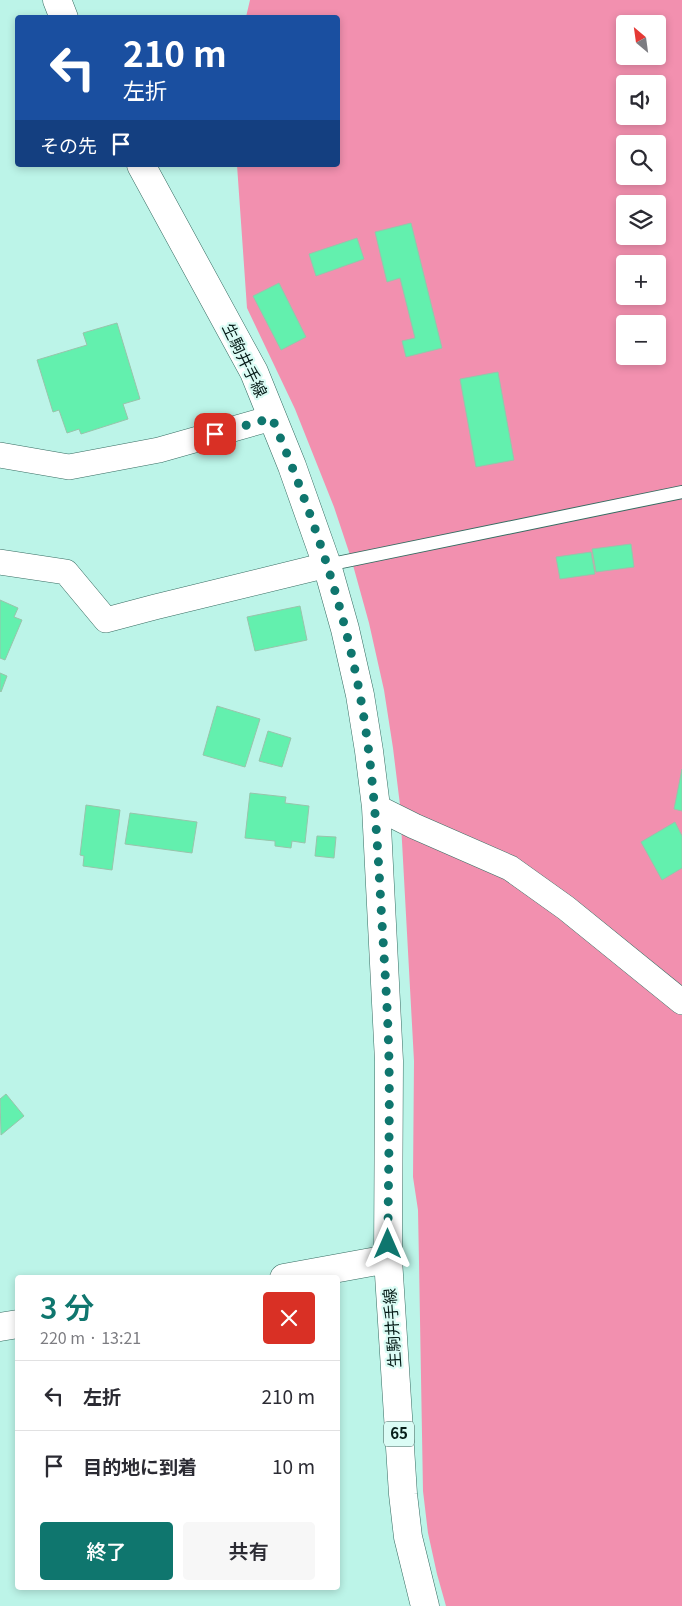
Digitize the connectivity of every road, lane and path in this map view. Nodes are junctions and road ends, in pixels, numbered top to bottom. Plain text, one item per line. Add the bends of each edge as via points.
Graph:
1 (57, 0) edge
2 (63, 15) edge
3 (142, 167) edge
4 (272, 418) junction
5 (0, 455) edge
6 (682, 492) edge
7 (0, 562) edge
8 (327, 565) junction
9 (376, 807) junction
10 (682, 1002) edge
11 (388, 1259) junction
12 (300, 1275) edge
13 (15, 1324) edge
14 (0, 1327) edge
15 (425, 1606) edge

1 - 2 main road
3 - 4 main road, 生駒井手線 / 65 via 254,372
4 - 5 street via 159,450 70,467
4 - 8 main road, 生駒井手線 / 65 via 311,515
6 - 8 lane
7 - 8 street via 66,572 106,620
8 - 9 main road, 生駒井手線 / 65 via 360,695
9 - 10 street via 510,868 566,908
9 - 11 main road, 生駒井手線 / 65 via 389,1061
11 - 12 main road
11 - 15 main road, 生駒井手線 / 65 via 403,1494 408,1536
13 - 14 main road

